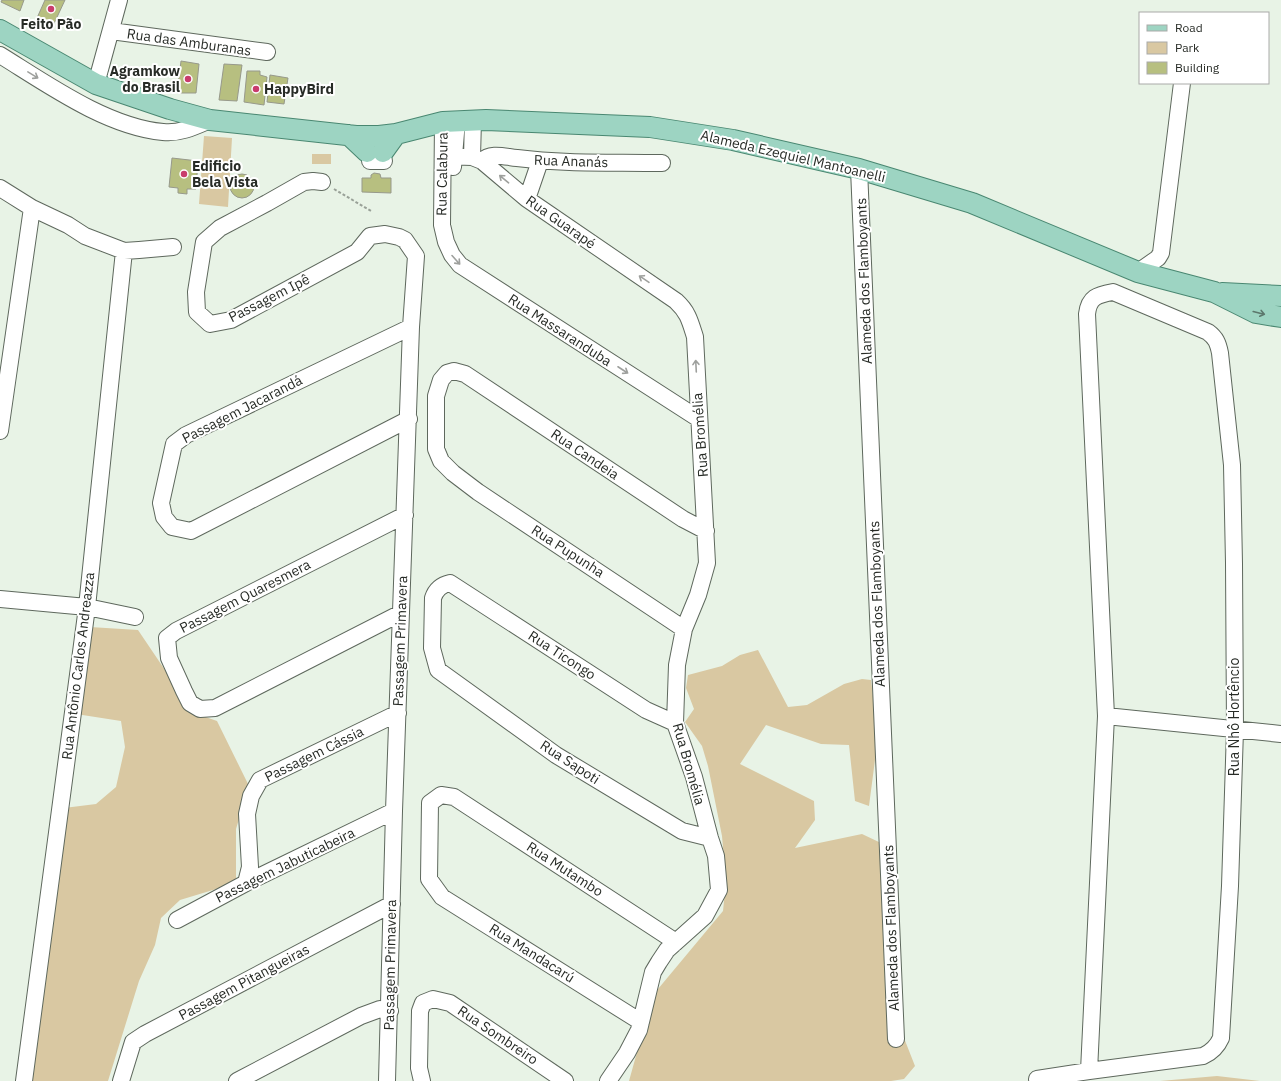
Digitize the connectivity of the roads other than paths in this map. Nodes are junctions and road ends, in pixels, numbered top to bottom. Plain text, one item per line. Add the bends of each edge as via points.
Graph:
1 (119, 0) edge
2 (0, 30) edge
3 (112, 31) junction
4 (267, 52) dead end
5 (0, 55) edge
6 (96, 84) junction
7 (1182, 84) edge
8 (170, 109) junction
9 (210, 120) junction
10 (458, 121) junction
11 (164, 132) junction
12 (396, 134) junction
13 (349, 135) junction
14 (449, 157) junction
15 (477, 159) junction
16 (540, 161) junction
17 (662, 163) dead end
18 (859, 169) junction
19 (322, 182) road end
20 (0, 188) edge
21 (527, 199) junction
22 (32, 208) junction
23 (442, 225) joint
24 (370, 236) joint
25 (173, 247) dead end
26 (124, 250) junction
27 (1138, 272) junction
28 (1214, 292) junction
29 (1281, 296) edge
30 (676, 300) joint
31 (1281, 317) edge
32 (411, 327) junction
33 (465, 374) joint
34 (409, 419) junction
35 (699, 419) junction
36 (0, 431) edge
37 (405, 515) junction
38 (706, 531) junction
39 (0, 599) edge
40 (87, 607) junction
41 (401, 613) junction
42 (135, 617) dead end
43 (684, 629) junction
44 (438, 670) joint
45 (398, 713) junction
46 (1106, 716) junction
47 (676, 723) junction
48 (1235, 730) junction
49 (1281, 734) edge
50 (454, 797) joint
51 (394, 811) junction
52 (710, 838) junction
53 (246, 883) junction
54 (392, 904) junction
55 (177, 920) dead end
56 (676, 942) junction
57 (390, 1011) junction
58 (641, 1022) junction
59 (896, 1039) dead end
60 (1089, 1071) junction
61 (1037, 1079) dead end
62 (24, 1081) edge
63 (121, 1081) edge
64 (237, 1081) edge
65 (387, 1081) edge
66 (422, 1081) edge
67 (565, 1081) edge
68 (608, 1081) edge

1 - 3 street
2 - 6 main road, Alameda Ezequiel Mantoanelli
3 - 4 street, Rua das Amburanas
3 - 6 street
5 -> 11 street via 110,118 128,125
6 - 8 main road, Alameda Ezequiel Mantoanelli
7 - 27 street via 1161,253
8 - 9 main road, Alameda Ezequiel Mantoanelli
8 - 11 street
9 - 11 street via 190,129
9 - 13 main road, Alameda Ezequiel Mantoanelli
10 - 12 main road, Alameda Ezequiel Mantoanelli
10 - 14 street, Rua Calabura
10 - 15 street
10 - 18 main road, Alameda Ezequiel Mantoanelli via 650,127 733,140
12 - 13 main road, Alameda Ezequiel Mantoanelli
12 - 13 main road via 376,156
14 - 15 street
14 - 23 street, Rua Calabura via 442,187
15 - 16 street, Rua Ananás via 488,156
21 -> 15 street, Rua Guarapé
16 - 17 street, Rua Ananás
16 - 21 street
18 - 27 main road, Alameda Ezequiel Mantoanelli via 972,203
18 - 59 street, Alameda dos Flamboyants
19 - 24 street, Passagem Ipê via 304,182 220,228 204,242 196,292 197,312 210,324 231,320 357,252
20 - 22 street
30 -> 21 street, Rua Guarapé
22 - 26 street via 86,236
22 - 36 street
23 -> 35 street, Rua Massaranduba via 446,242 460,265
24 - 32 street, Passagem Primavera via 385,234 399,237 405,240 416,256
25 - 26 street
26 - 40 street, Rua Antônio Carlos Andreazza
27 - 28 main road, Alameda Ezequiel Mantoanelli
28 - 29 main road, Alameda Ezequiel Mantoanelli
28 -> 31 main road, Alameda Ezequiel Mantoanelli via 1256,313
35 -> 30 street, Rua Bromélia via 695,337 689,317
32 - 34 street, Passagem Primavera
32 - 34 street, Passagem Jacarandá via 186,435 174,444 161,503 164,517 172,527 190,531
33 - 38 street, Rua Candeia via 683,519
33 - 43 street, Rua Pupunha via 454,371 447,373 441,380 436,396 436,449 440,461 478,492
34 - 37 street, Passagem Primavera
35 - 38 street, Rua Bromélia
37 - 41 street, Passagem Primavera
37 - 41 street, Passagem Quaresmera via 176,631 167,638 169,658 190,703 200,709 215,708
38 - 43 street, Rua Bromélia via 707,563 698,595
39 - 40 street
40 - 42 street
40 - 62 street, Rua Antônio Carlos Andreazza
41 - 45 street, Passagem Primavera
43 - 47 street, Rua Bromélia via 677,665
44 - 47 street, Rua Ticongo via 432,648 433,598 435,591 450,583 646,710
44 - 52 street, Rua Sapoti via 556,755 682,831
45 - 51 street, Passagem Primavera
45 - 53 street, Passagem Cássia via 260,780 251,796 247,814 250,867
46 - 48 street
46 - 48 street, Rua Nhô Hortêncio via 1087,314 1092,299 1113,292 1195,325 1208,332 1218,343 1232,465
46 - 60 street
47 - 52 street, Rua Bromélia
48 - 49 street
48 - 60 street, Rua Nhô Hortêncio via 1230,886 1221,1038 1218,1046 1203,1056
50 - 56 street, Rua Mutambo
50 - 58 street, Rua Mandacarú via 441,795 430,803 429,879 442,897
51 - 53 street, Passagem Jabuticabeira
51 - 54 street, Passagem Primavera
52 - 56 street, Rua Bromélia via 716,856 719,890 705,916
53 - 55 street, Passagem Jabuticabeira
54 - 57 street, Passagem Primavera
54 - 63 street, Passagem Pitangueiras via 145,1034 133,1042
56 - 58 street, Rua Bromélia via 667,950 653,972
57 - 64 street via 380,1009 361,1016
57 - 65 street, Passagem Primavera
58 - 68 street, Rua Bromélia via 627,1053
60 - 61 street, Rua Nhô Hortêncio
66 - 67 street, Rua Sombreiro via 419,1068 420,1011 423,1003 433,999 450,1003

